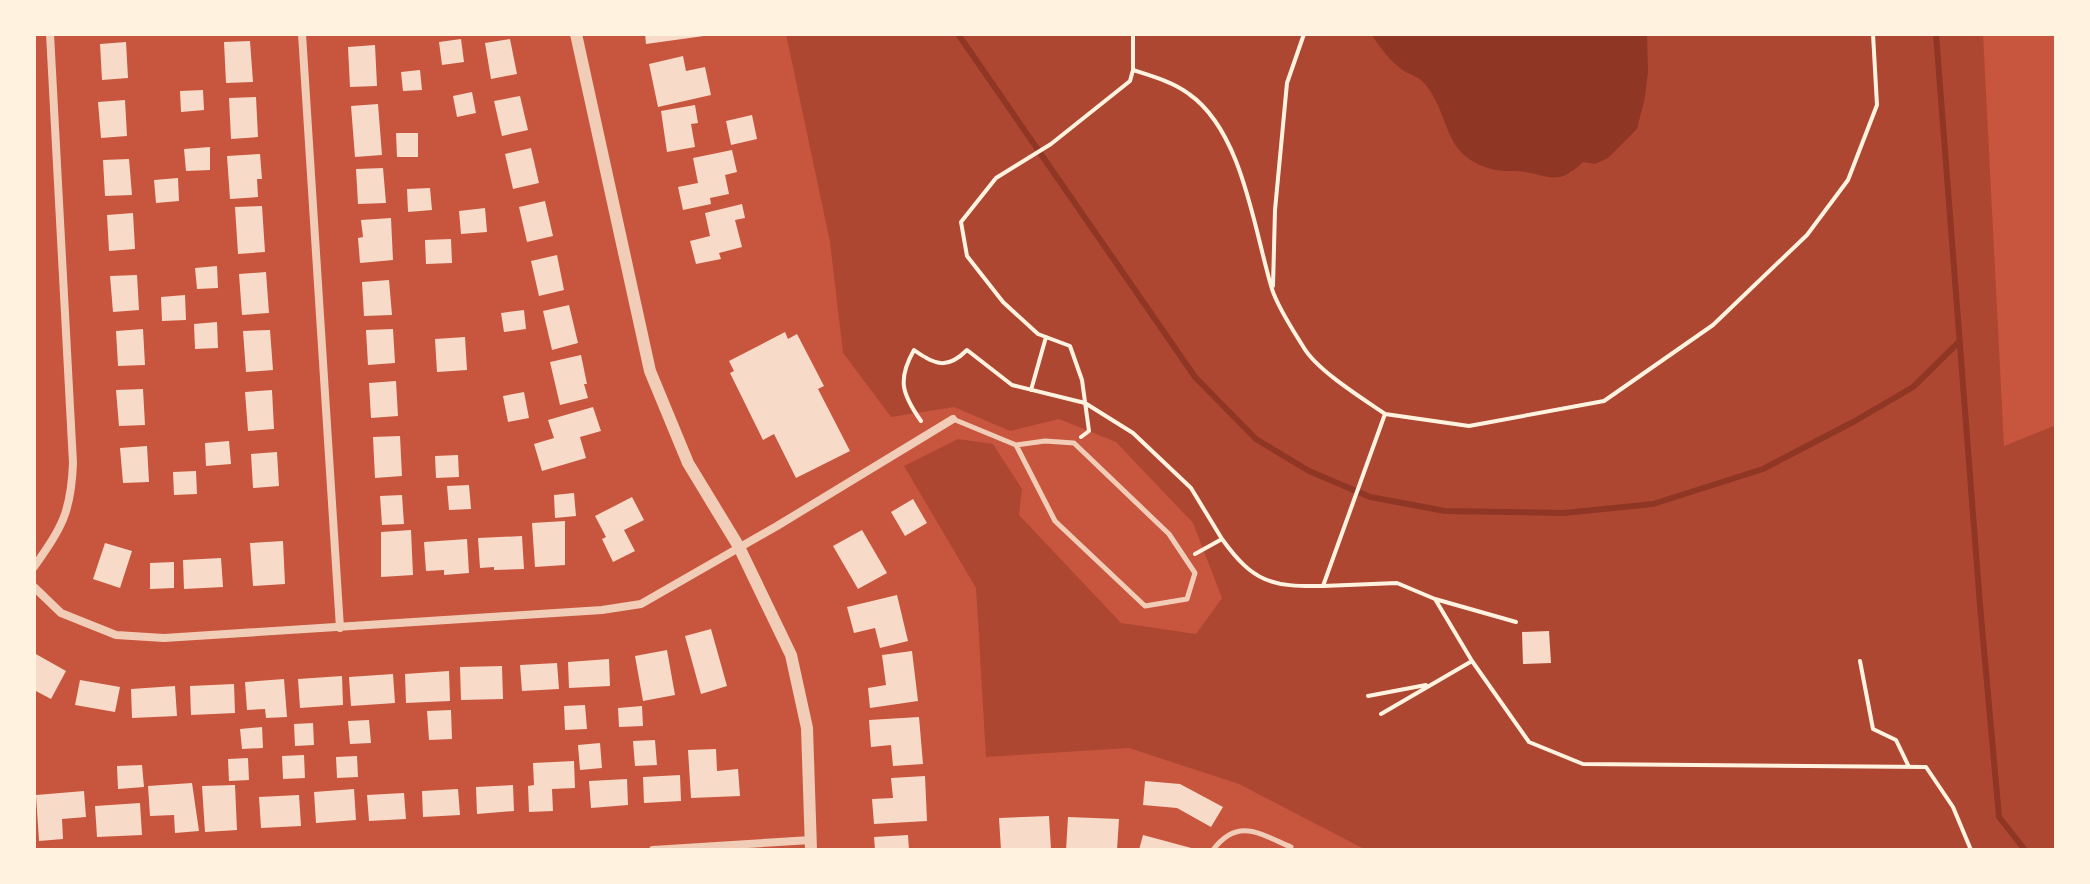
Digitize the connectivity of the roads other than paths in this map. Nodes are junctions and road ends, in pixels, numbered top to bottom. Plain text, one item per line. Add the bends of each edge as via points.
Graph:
1 (50, 34) edge
2 (302, 34) edge
3 (576, 34) edge
4 (953, 419) joint
5 (1016, 445) junction
6 (739, 547) junction
7 (34, 567) edge
8 (34, 587) edge
9 (340, 628) junction
10 (811, 845) edge
11 (1291, 847) dead end
12 (653, 850) edge
13 (1213, 850) edge

1 - 7 street via 73,463 68,512
2 - 9 street
3 - 6 street via 650,371 688,463
4 - 5 lane
4 - 6 street
5 - 5 lane via 1074,443 1169,534 1195,573 1187,599 1145,606 1055,521
6 - 9 street via 641,604
6 - 10 street via 791,655 807,728
8 - 9 street via 61,613 116,635 164,638
10 - 12 street
11 - 13 lane via 1239,830 1224,836

